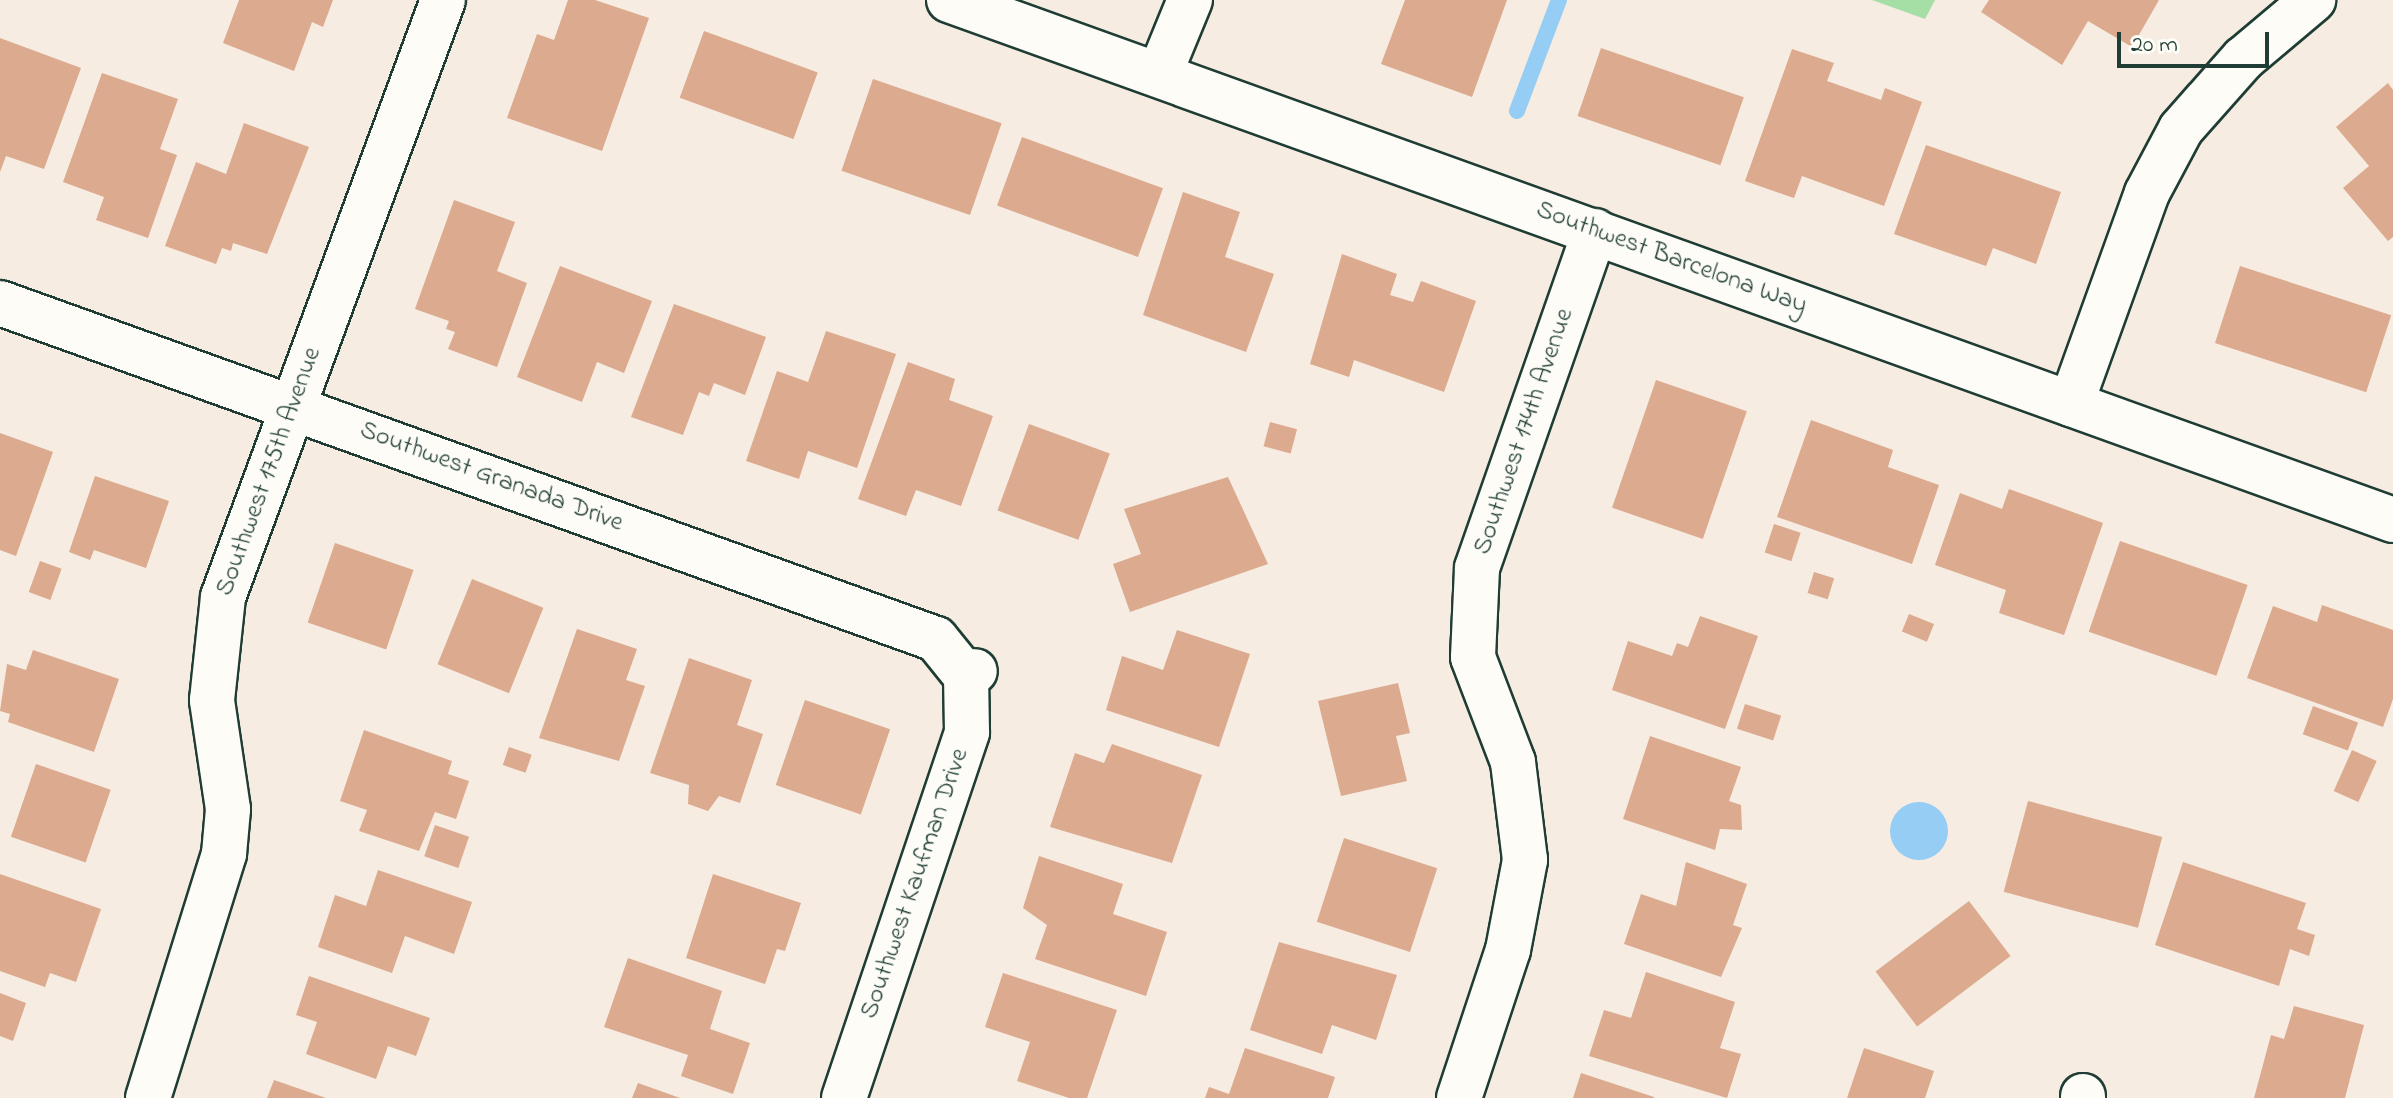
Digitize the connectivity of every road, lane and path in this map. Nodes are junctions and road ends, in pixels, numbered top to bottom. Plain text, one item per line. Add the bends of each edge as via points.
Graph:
1 (443, 0) edge
2 (949, 0) edge
3 (1190, 0) edge
4 (2313, 0) edge
5 (1160, 73) junction
6 (1595, 231) junction
7 (0, 303) edge
8 (2071, 404) junction
9 (292, 406) junction
10 (2393, 520) edge
11 (970, 674) joint
12 (148, 1098) edge
13 (844, 1098) edge
14 (1459, 1098) edge

1 - 9 street, Southwest 175th Avenue
2 - 5 street, Southwest Barcelona Way
3 - 5 street
4 - 8 street via 2243,59 2181,129 2147,193
5 - 6 street, Southwest Barcelona Way
6 - 8 street, Southwest Barcelona Way
6 - 14 street, Southwest 174th Avenue via 1477,568 1473,657 1513,762 1525,860 1508,950
7 - 9 street, Southwest Granada Drive
8 - 10 street, Southwest Barcelona Way
9 - 11 street, Southwest Granada Drive via 936,639
9 - 12 street, Southwest 175th Avenue via 223,597 212,700 228,809 224,854
11 - 13 street, Southwest Kaufman Drive via 967,732

